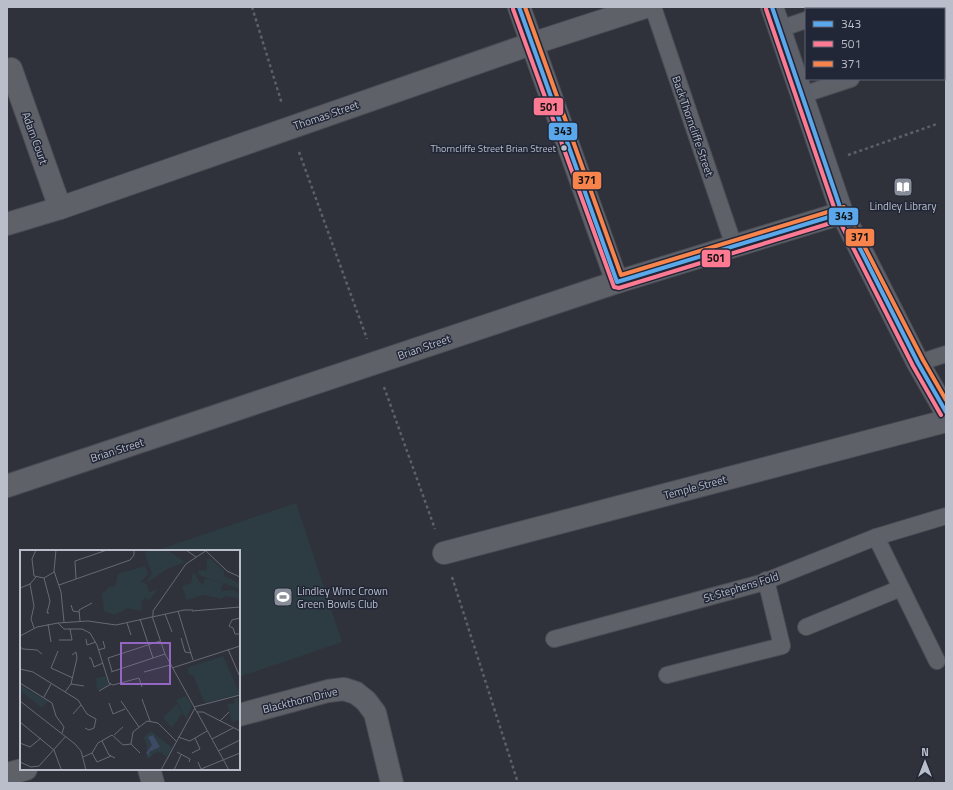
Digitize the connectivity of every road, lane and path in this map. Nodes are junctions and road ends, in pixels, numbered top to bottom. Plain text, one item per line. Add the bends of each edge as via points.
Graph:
1 (252, 7) edge
2 (519, 7) edge
3 (645, 7) edge
4 (653, 7) edge
5 (772, 7) edge
6 (805, 20) edge
7 (780, 29) junction
8 (531, 44) junction
9 (10, 69) dead end
10 (848, 80) edge
11 (802, 95) junction
12 (937, 124) dead end
13 (290, 128) junction
14 (825, 163) junction
15 (60, 208) junction
16 (842, 213) junction
17 (7, 224) edge
18 (734, 246) junction
19 (616, 282) junction
20 (946, 354) edge
21 (375, 363) junction
22 (918, 363) junction
23 (946, 412) edge
24 (946, 421) edge
25 (7, 486) edge
26 (946, 516) edge
27 (876, 537) junction
28 (444, 553) dead end
29 (766, 580) junction
30 (901, 588) junction
31 (806, 627) dead end
32 (554, 639) dead end
33 (938, 661) dead end
34 (667, 674) dead end
35 (240, 715) edge
36 (22, 770) edge
37 (149, 770) edge
38 (7, 774) edge
39 (153, 783) edge
40 (392, 783) edge

1 - 13 path
2 - 8 street
3 - 8 street, Thomas Street
4 - 18 lane, Back Thorncliffe Street
5 - 7 street
6 - 7 lane
7 - 11 street
8 - 13 street, Thomas Street
8 - 19 street
9 - 15 street, Adam Court
10 - 11 lane
11 - 14 street
12 - 14 path
13 - 15 street, Thomas Street
13 - 21 path
14 - 16 street
15 - 17 street, Thomas Street
16 - 18 street, Brian Street
16 - 22 street
18 - 19 street, Brian Street
19 - 21 street, Brian Street
20 - 22 lane
21 - 25 street, Brian Street
22 - 23 street
24 - 28 street, Temple Street
26 - 27 lane, St Stephens Fold
27 - 29 lane, St Stephens Fold
27 - 30 lane
29 - 32 lane, St Stephens Fold
29 - 34 lane via 782,646
30 - 31 lane
30 - 33 lane
35 - 40 street, Blackthorn Drive via 328,691 344,689 356,693 375,713
36 - 38 street
37 - 39 street

